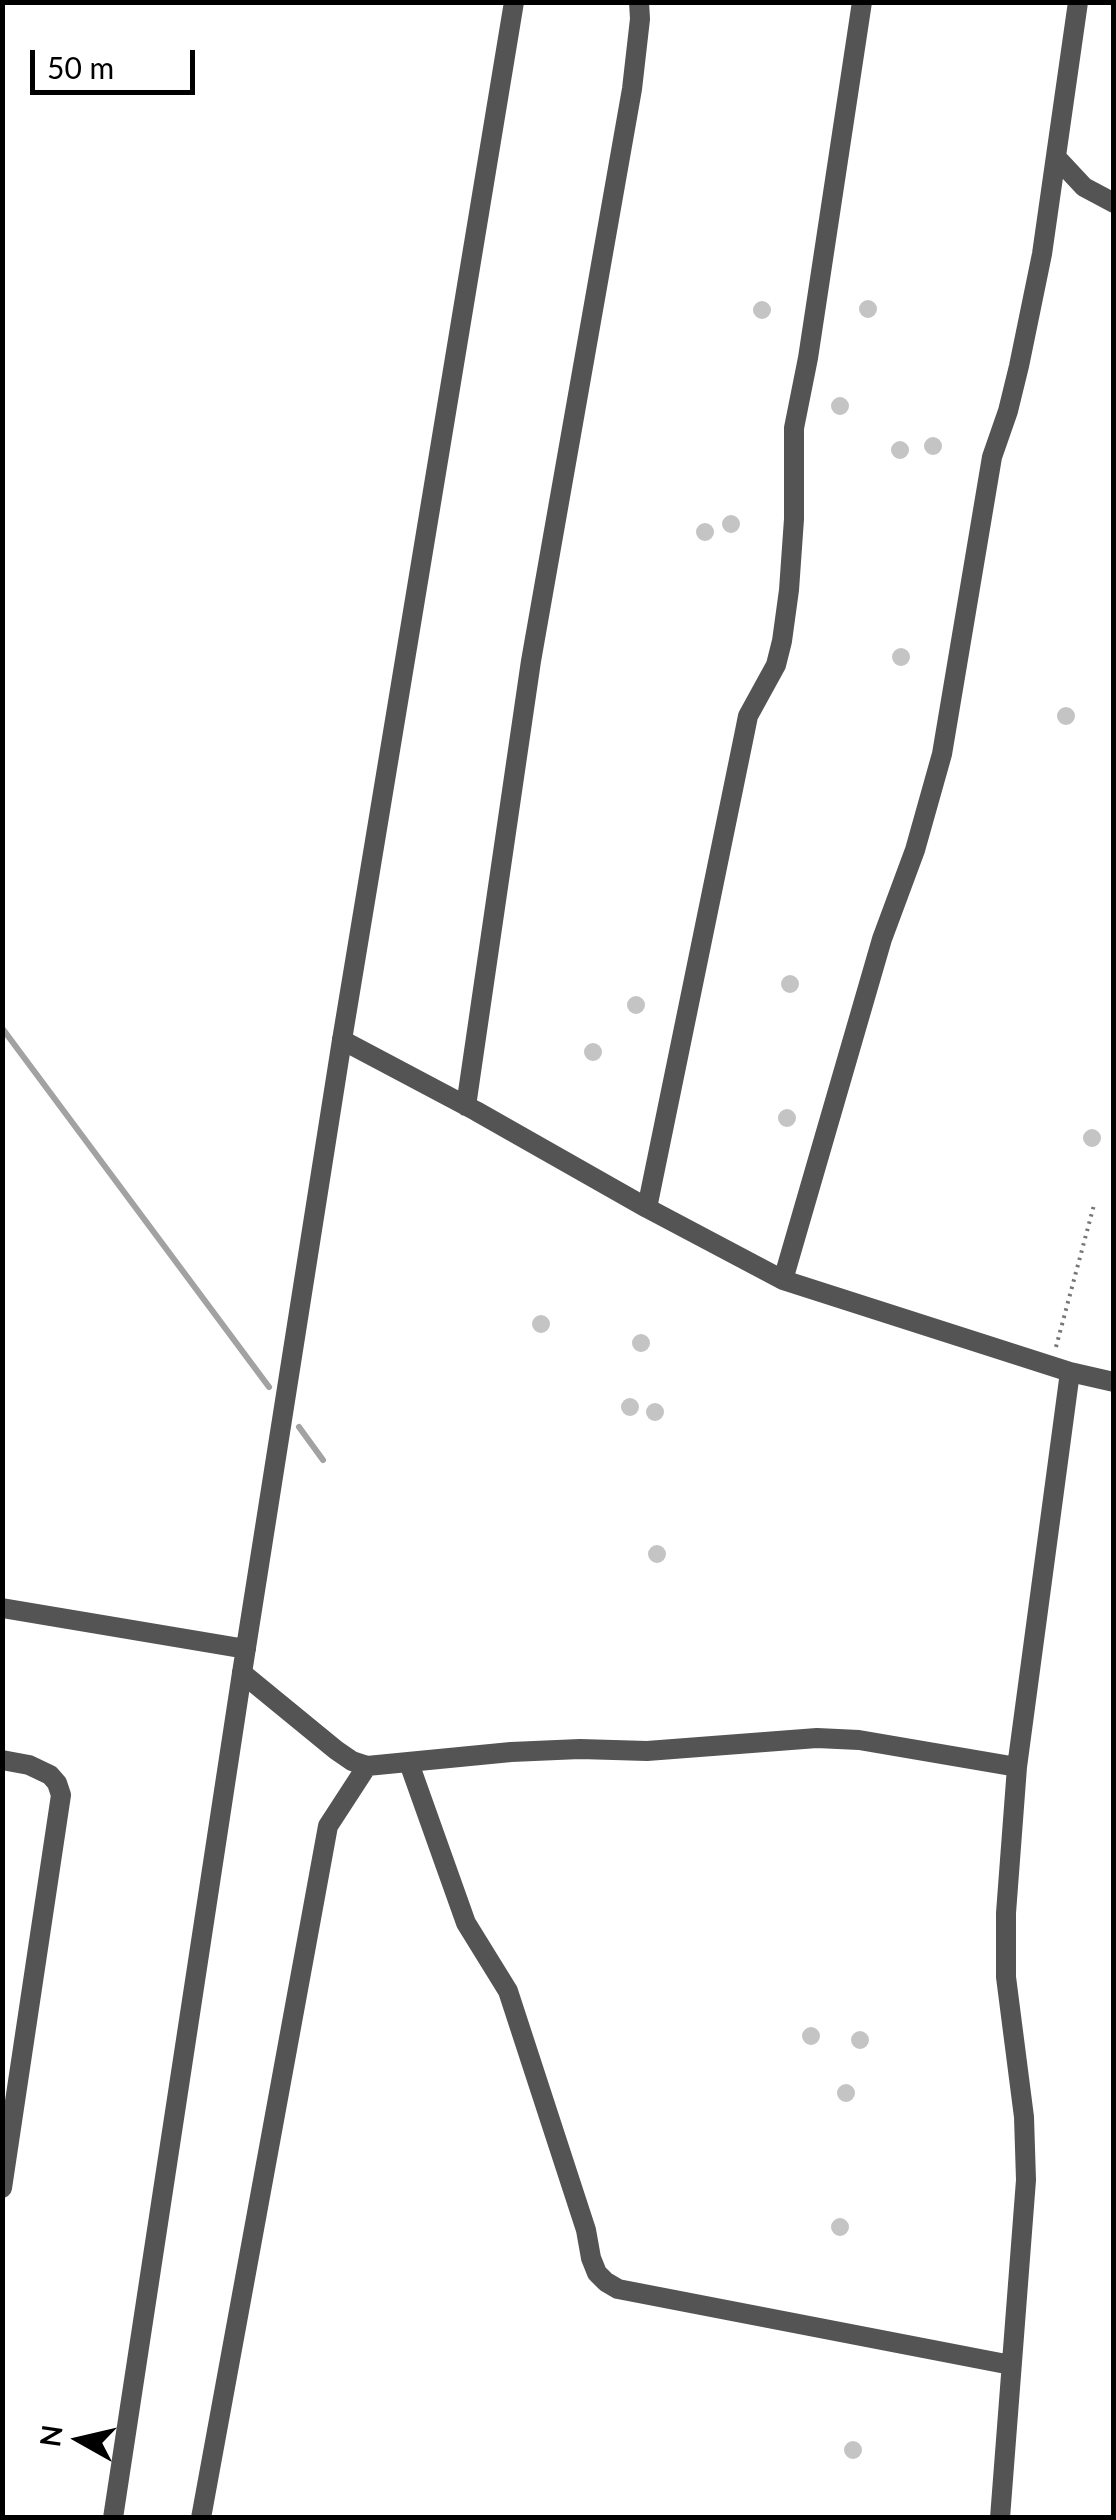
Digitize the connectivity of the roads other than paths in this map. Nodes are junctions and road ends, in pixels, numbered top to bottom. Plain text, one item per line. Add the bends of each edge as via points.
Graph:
1 (514, 2) edge
2 (639, 2) edge
3 (862, 2) edge
4 (1078, 2) edge
5 (1056, 157) junction
6 (1114, 203) edge
7 (342, 1040) junction
8 (466, 1106) junction
9 (647, 1208) junction
10 (783, 1280) junction
11 (1060, 1369) junction
12 (1114, 1382) edge
13 (2, 1608) edge
14 (246, 1649) junction
15 (242, 1674) junction
16 (2, 1760) edge
17 (409, 1763) junction
18 (367, 1766) junction
19 (1018, 1767) junction
20 (2, 2188) edge
21 (1011, 2365) junction
22 (113, 2518) edge
23 (202, 2518) edge
24 (1000, 2518) edge

1 - 7 street
2 - 8 street via 632,89 531,660
3 - 9 street via 794,428 782,641 748,716
4 - 5 street
5 - 6 street via 1084,187
5 - 10 street via 1019,366 992,457 942,754
7 - 8 street
7 - 14 street
8 - 9 street
9 - 10 street
10 - 11 street
11 - 12 street
11 - 19 street
13 - 14 street
14 - 15 street
15 - 18 street via 336,1750
15 - 22 street
16 - 20 street via 50,1775 61,1794
17 - 18 street
17 - 19 street via 817,1738
17 - 21 street via 466,1923 508,1990 596,2273 618,2288
18 - 23 street via 325,1839
19 - 21 street via 1006,1976 1026,2180
21 - 24 street

